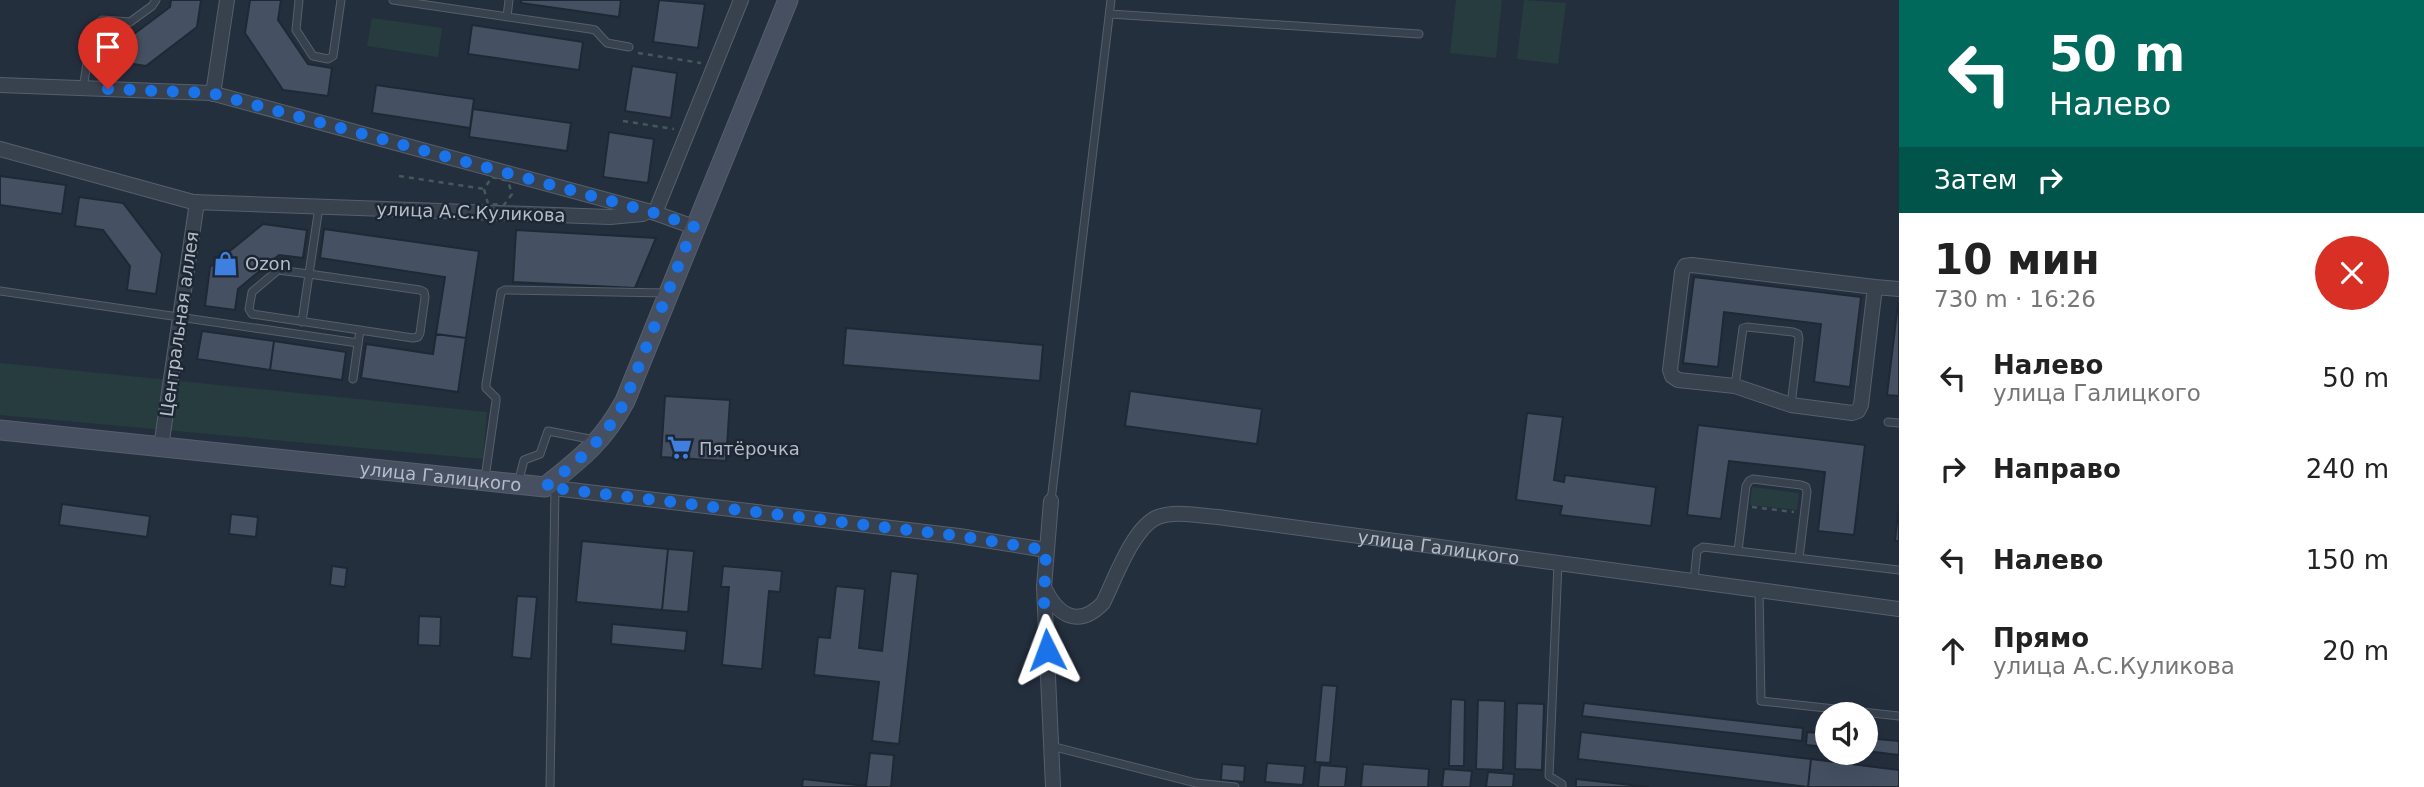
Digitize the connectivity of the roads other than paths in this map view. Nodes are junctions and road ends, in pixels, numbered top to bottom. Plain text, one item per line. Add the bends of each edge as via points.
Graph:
1 (156, 0) edge
2 (227, 0) edge
3 (299, 0) edge
4 (341, 0) edge
5 (393, 0) edge
6 (509, 0) edge
7 (741, 0) edge
8 (788, 0) edge
9 (1111, 0) edge
10 (1110, 14) junction
11 (507, 17) junction
12 (1419, 34) dead end
13 (629, 47) road end
14 (0, 85) edge
15 (83, 88) junction
16 (213, 94) junction
17 (0, 149) edge
18 (197, 202) junction
19 (319, 206) junction
20 (655, 213) junction
21 (694, 226) junction
22 (309, 274) junction
23 (1875, 287) junction
24 (1899, 289) edge
25 (0, 290) edge
26 (668, 293) junction
27 (180, 317) junction
28 (302, 322) junction
29 (360, 330) junction
30 (358, 343) junction
31 (353, 379) dead end
32 (1735, 386) junction
33 (1791, 405) junction
34 (1888, 422) dead end
35 (1899, 423) edge
36 (0, 430) edge
37 (599, 441) junction
38 (161, 447) junction
39 (485, 480) junction
40 (517, 484) junction
41 (550, 488) junction
42 (1051, 501) joint
43 (1046, 550) junction
44 (1738, 551) junction
45 (1799, 558) junction
46 (1558, 563) junction
47 (1899, 570) edge
48 (1694, 582) junction
49 (1044, 587) junction
50 (1759, 590) junction
51 (1899, 610) edge
52 (1899, 716) edge
53 (1051, 746) junction
54 (550, 787) edge
55 (1053, 787) edge
56 (1235, 787) edge
57 (1562, 787) edge

1 - 15 lane via 130,22 103,20 93,27
2 - 16 street
3 - 4 lane via 296,30 313,56 328,59 333,56
5 - 11 lane
6 - 11 lane
7 - 20 street
8 - 21 street
9 - 10 lane
10 - 12 lane
10 - 42 lane
11 - 13 lane via 595,30 607,43
14 - 15 street, улица А.С.Куликова
15 - 16 street, улица А.С.Куликова
16 - 20 street, улица А.С.Куликова
17 - 18 street, улица А.С.Куликова
18 - 19 street, улица А.С.Куликова
18 - 27 street, Центральная аллея
19 - 20 street, улица А.С.Куликова via 610,217
19 - 22 lane
20 - 21 street
21 - 26 street
22 - 28 lane
22 - 28 lane via 278,270 255,288 249,309 252,314
22 - 29 lane via 424,292 418,337
23 - 24 street
23 - 32 street via 1685,266 1672,376
23 - 33 street via 1858,411
25 - 27 lane
26 - 37 street via 625,401
26 - 39 lane via 501,292 486,384 496,401
27 - 30 lane
27 - 38 street, Центральная аллея
28 - 29 lane
29 - 30 lane
30 - 31 lane
32 - 33 street
32 - 33 lane via 1743,328 1793,332 1799,339
34 - 35 lane
36 - 38 street, улица Галицкого
37 - 40 lane via 548,431 540,454 524,460
37 - 41 street
38 - 39 street, улица Галицкого
39 - 40 street, улица Галицкого
40 - 41 street, улица Галицкого
41 - 43 street, улица Галицкого
41 - 54 lane
42 - 43 street
43 - 49 street
44 - 45 lane
44 - 45 lane via 1749,481 1777,482 1806,487
44 - 48 lane via 1699,548
45 - 47 lane
46 - 48 street, улица Галицкого
46 - 49 street, улица Галицкого via 1174,514 1148,522 1138,534 1095,611 1084,616 1062,612
46 - 57 lane via 1549,776
48 - 50 street, улица Галицкого
49 - 53 street
50 - 51 street, улица Галицкого
50 - 52 lane via 1761,701
53 - 55 street
53 - 56 lane via 1196,783

